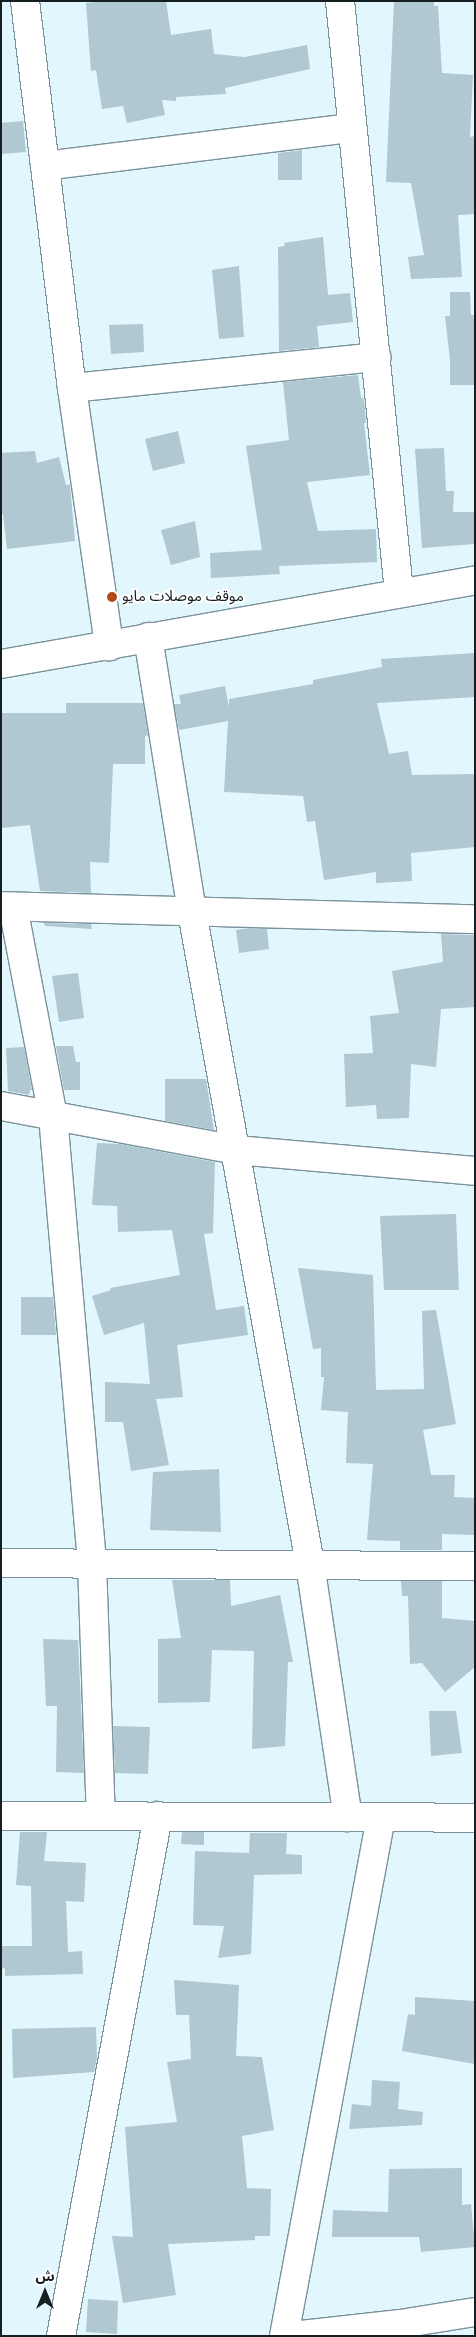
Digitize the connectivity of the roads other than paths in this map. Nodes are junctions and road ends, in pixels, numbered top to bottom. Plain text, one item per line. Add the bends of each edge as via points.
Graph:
1 (25, 1) edge
2 (340, 1) edge
3 (352, 128) junction
4 (45, 166) junction
5 (376, 358) junction
6 (72, 388) junction
7 (475, 580) edge
8 (399, 592) junction
9 (148, 638) junction
10 (109, 646) junction
11 (1, 664) edge
12 (7, 907) edge
13 (192, 912) junction
14 (475, 919) edge
15 (1, 1106) edge
16 (53, 1116) junction
17 (236, 1150) junction
18 (475, 1171) edge
19 (1, 1563) edge
20 (92, 1563) junction
21 (310, 1564) junction
22 (475, 1566) edge
23 (1, 1816) edge
24 (101, 1816) junction
25 (158, 1816) junction
26 (348, 1817) junction
27 (381, 1817) junction
28 (475, 1818) edge
29 (475, 2312) edge
30 (397, 2330) edge
31 (61, 2336) edge
32 (284, 2336) edge
33 (292, 2336) edge

1 - 4 street
2 - 3 street
3 - 4 street
3 - 5 street
4 - 6 street
5 - 6 street
5 - 8 street
6 - 10 street
7 - 8 street
8 - 9 street
9 - 10 street
9 - 13 street
10 - 11 street
12 - 13 street
12 - 16 street
13 - 14 street
13 - 17 street
15 - 16 street
16 - 17 street
16 - 20 street
17 - 18 street
17 - 21 street
19 - 20 street
20 - 21 street
20 - 24 street
21 - 22 street
21 - 26 street
23 - 24 street
24 - 25 street
25 - 26 street
25 - 31 street
26 - 27 street
27 - 28 street
27 - 32 street
29 - 30 street
30 - 33 street

